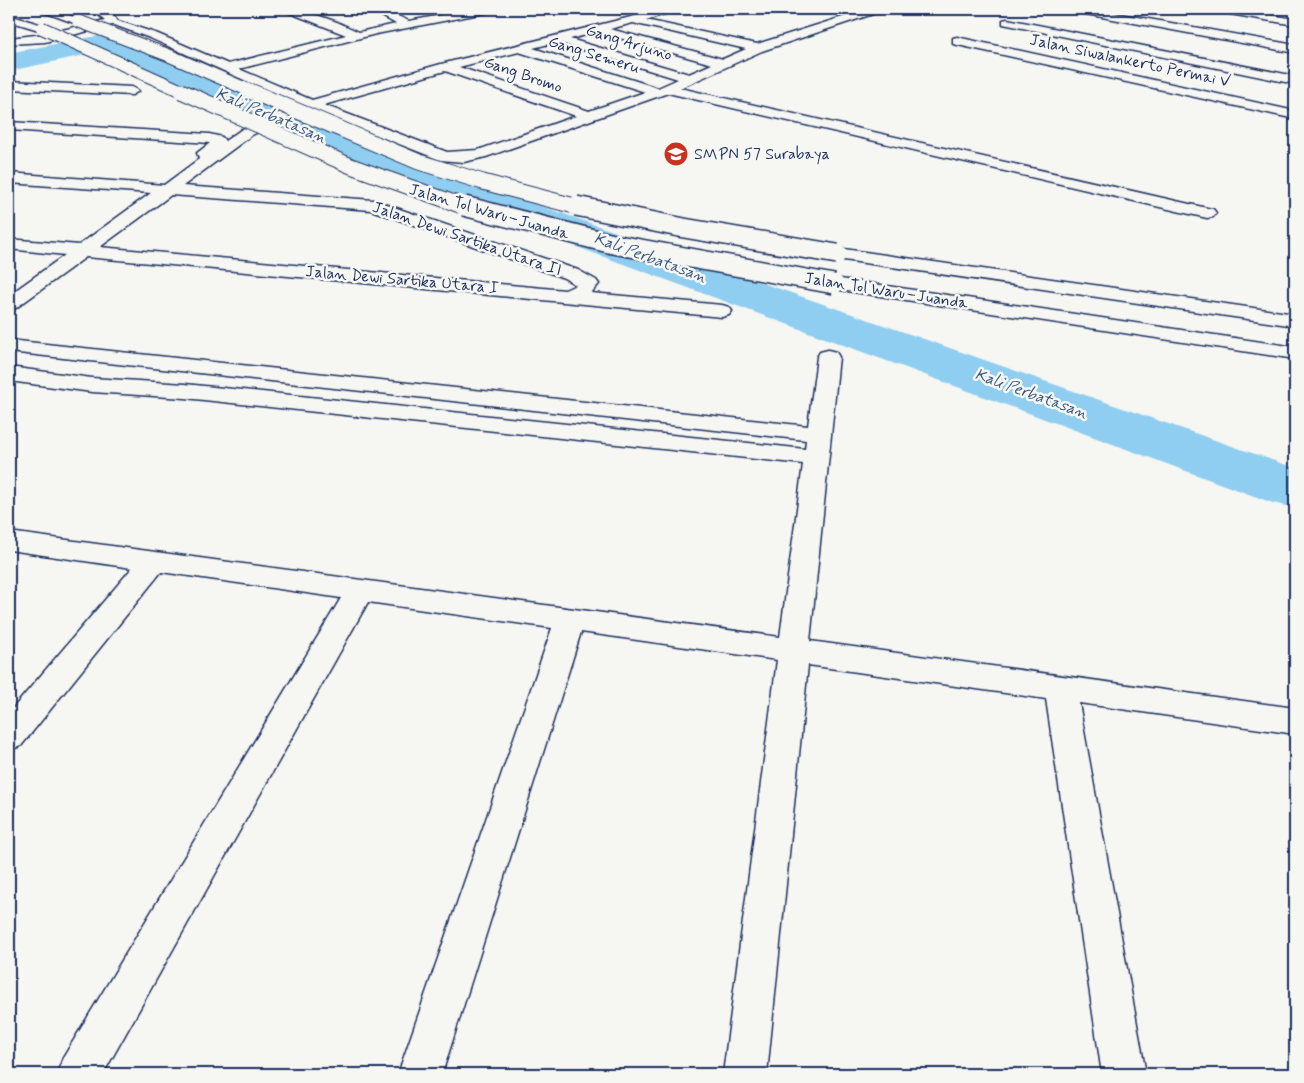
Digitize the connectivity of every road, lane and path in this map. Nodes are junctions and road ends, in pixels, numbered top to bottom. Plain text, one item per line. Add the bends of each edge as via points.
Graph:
1 (45, 9) edge
2 (96, 9) edge
3 (289, 9) edge
4 (374, 9) edge
5 (490, 9) edge
6 (675, 9) edge
7 (878, 9) edge
8 (1075, 9) edge
9 (1218, 9) edge
10 (460, 11) edge
11 (656, 11) edge
12 (336, 12) dead end
13 (1024, 15) dead end
14 (9, 18) edge
15 (636, 20) junction
16 (112, 22) junction
17 (1295, 22) edge
18 (406, 24) junction
19 (598, 29) junction
20 (376, 31) junction
21 (974, 35) dead end
22 (358, 36) junction
23 (558, 39) junction
24 (9, 41) edge
25 (520, 48) junction
26 (758, 48) junction
27 (1295, 49) edge
28 (726, 64) junction
29 (445, 67) junction
30 (227, 68) junction
31 (38, 75) dead end
32 (690, 79) junction
33 (1295, 80) edge
34 (9, 83) edge
35 (663, 90) junction
36 (132, 91) dead end
37 (307, 106) junction
38 (1295, 115) edge
39 (589, 116) junction
40 (9, 126) edge
41 (207, 161) junction
42 (9, 178) edge
43 (167, 190) junction
44 (1208, 213) dead end
45 (9, 244) edge
46 (82, 250) junction
47 (566, 294) junction
48 (9, 304) edge
49 (722, 311) dead end
50 (1295, 320) edge
51 (9, 346) edge
52 (1295, 354) edge
53 (828, 357) dead end
54 (129, 360) junction
55 (9, 374) edge
56 (101, 385) junction
57 (722, 423) junction
58 (817, 446) junction
59 (716, 448) junction
60 (9, 541) edge
61 (154, 561) junction
62 (360, 590) junction
63 (570, 619) junction
64 (794, 651) junction
65 (1060, 688) junction
66 (1295, 721) edge
67 (9, 736) edge
68 (79, 1074) edge
69 (420, 1074) edge
70 (745, 1074) edge
71 (1124, 1074) edge

1 - 50 main road, Jalan Tol Waru–Juanda, bridge via 160,52 382,148 450,172 573,207 837,254
2 - 16 main road
3 - 22 main road
4 - 18 main road
5 - 10 main road
6 - 11 main road
7 - 26 main road
8 - 27 main road
9 - 17 main road
10 - 18 main road
11 - 15 main road
12 - 20 main road
13 - 33 main road via 1003,23
14 - 52 main road, Jalan Tol Waru–Juanda, bridge via 42,28 328,156 444,200 561,234 834,284
15 - 19 main road
15 - 26 main road
16 - 24 main road via 45,38
16 - 30 main road via 154,36
18 - 20 main road
19 - 23 main road
19 - 28 main road
20 - 22 main road
21 - 38 main road, Jalan Siwalankerto Permai V via 954,42
22 - 30 main road via 316,43
23 - 25 main road
23 - 32 main road, Gang Arjuno
25 - 29 main road
25 - 35 main road, Gang Semeru
26 - 28 main road
28 - 32 main road
29 - 37 main road
29 - 39 main road, Gang Bromo
30 - 37 main road
31 - 34 main road
32 - 35 main road
34 - 36 main road
35 - 39 main road
35 - 44 main road, Gang Semeru
37 - 39 main road via 450,158 481,154
37 - 41 main road, bridge via 247,132
40 - 41 main road via 217,140 218,144 205,153
41 - 43 main road
42 - 43 main road
43 - 46 main road
43 - 47 main road, Jalan Dewi Sartika Utara II via 373,205 571,274 589,284 581,291
45 - 46 main road, Jalan Dewi Sartika Utara I
46 - 47 main road, Jalan Dewi Sartika Utara I
46 - 48 main road
47 - 49 main road, Jalan Dewi Sartika Utara I
51 - 54 main road
53 - 58 main road
54 - 56 main road
54 - 57 main road
55 - 56 main road
56 - 59 main road
57 - 58 main road
57 - 59 main road
58 - 59 main road
58 - 64 main road
60 - 61 main road
61 - 62 main road
61 - 67 main road
62 - 63 main road
62 - 68 main road
63 - 64 main road
63 - 69 main road
64 - 65 main road
64 - 70 main road
65 - 66 main road
65 - 71 main road

